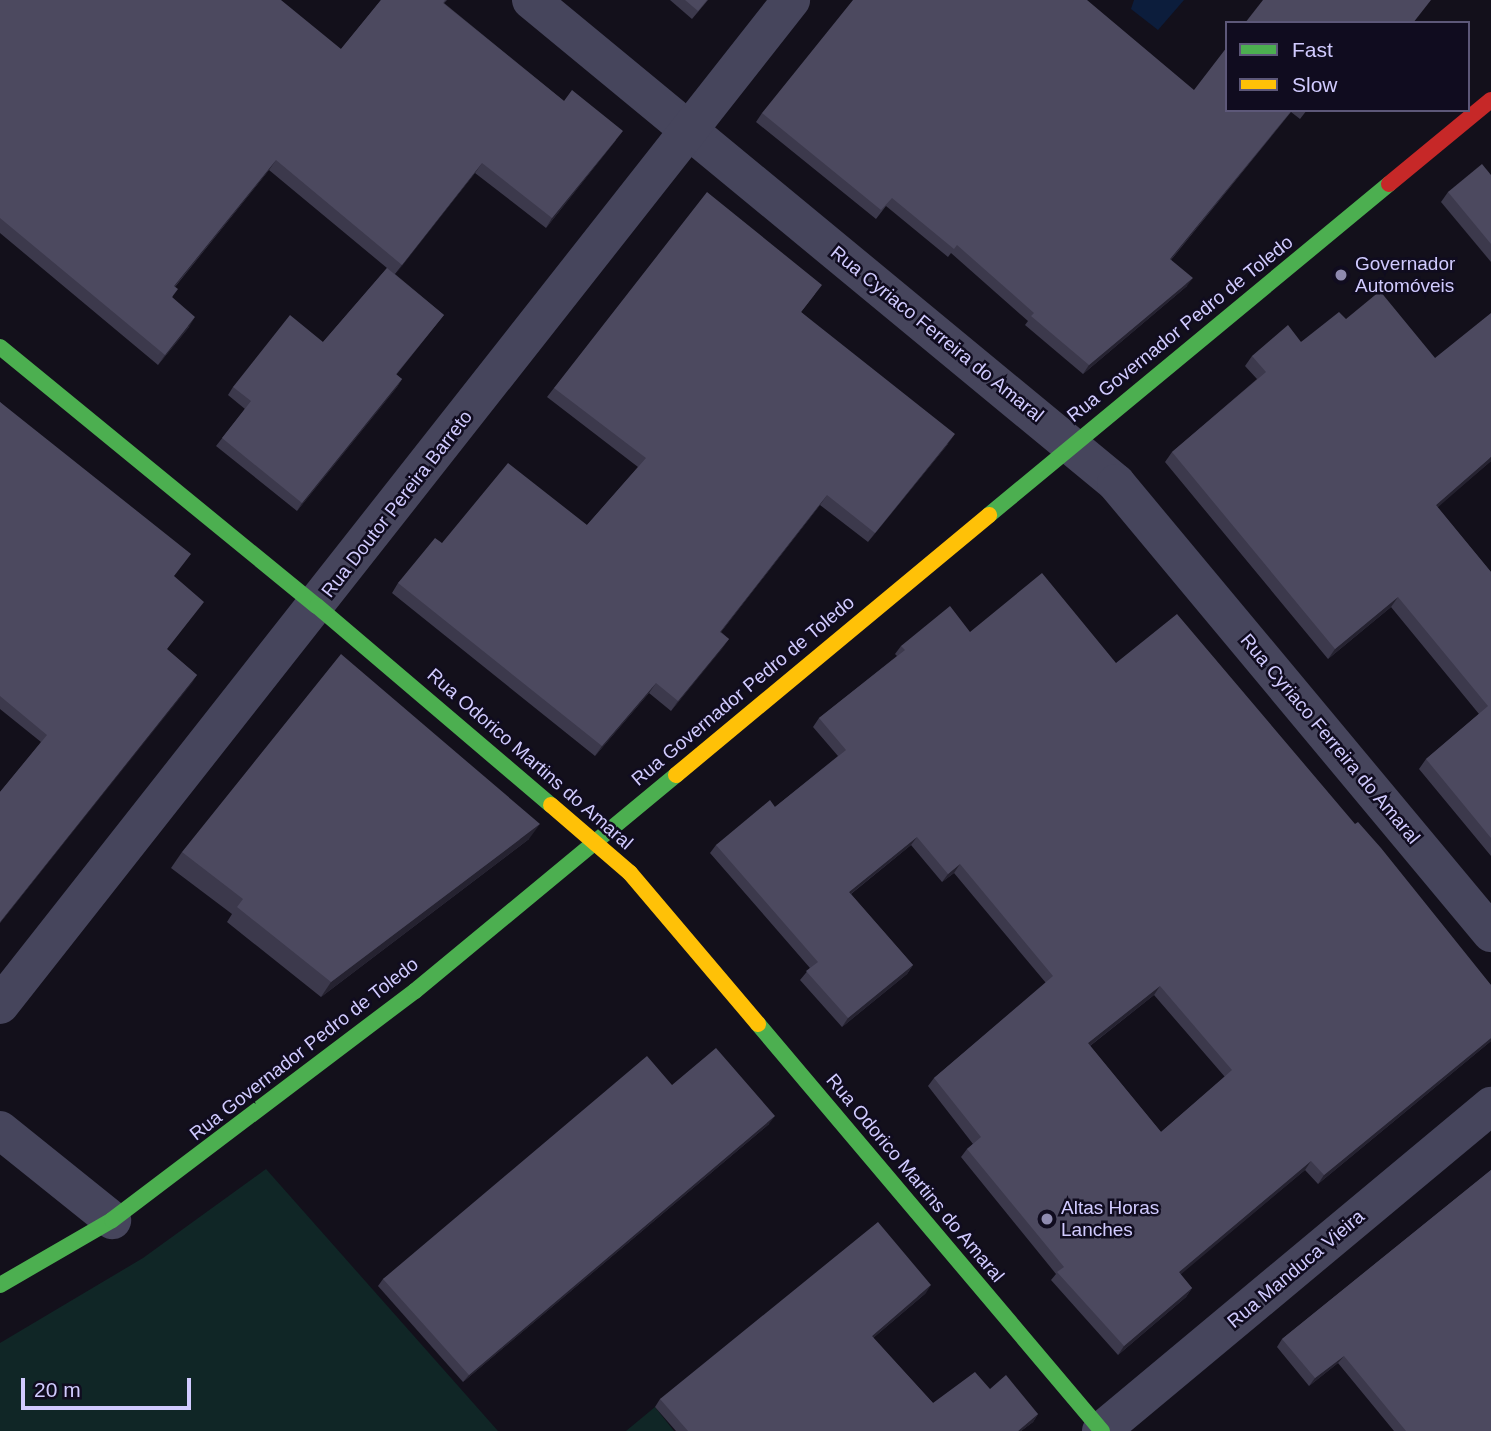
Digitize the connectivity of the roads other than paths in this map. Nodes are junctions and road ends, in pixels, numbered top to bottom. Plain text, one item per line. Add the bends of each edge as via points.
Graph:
1 (531, 0) edge
2 (791, 0) edge
3 (1491, 100) edge
4 (691, 132) junction
5 (0, 347) edge
6 (1072, 445) junction
7 (317, 606) junction
8 (596, 840) junction
9 (1491, 933) edge
10 (0, 1005) edge
11 (1491, 1106) edge
12 (0, 1130) edge
13 (112, 1220) junction
14 (0, 1285) edge
15 (1102, 1431) edge

1 - 4 street, Rua Cyriaco Ferreira do Amaral
2 - 4 street, Rua Doutor Pereira Barreto
3 - 6 main road, Rua Governador Pedro de Toledo
4 - 6 street, Rua Cyriaco Ferreira do Amaral
4 - 7 street, Rua Doutor Pereira Barreto
5 - 7 main road, Rua Odorico Martins do Amaral
6 - 8 main road, Rua Governador Pedro de Toledo
6 - 9 street, Rua Cyriaco Ferreira do Amaral via 1116,483
7 - 8 main road, Rua Odorico Martins do Amaral
7 - 10 street, Rua Doutor Pereira Barreto
8 - 13 main road, Rua Governador Pedro de Toledo via 415,991
8 - 15 main road, Rua Odorico Martins do Amaral via 630,873
11 - 15 street, Rua Manduca Vieira
12 - 13 street
13 - 14 main road, Rua Governador Pedro de Toledo

